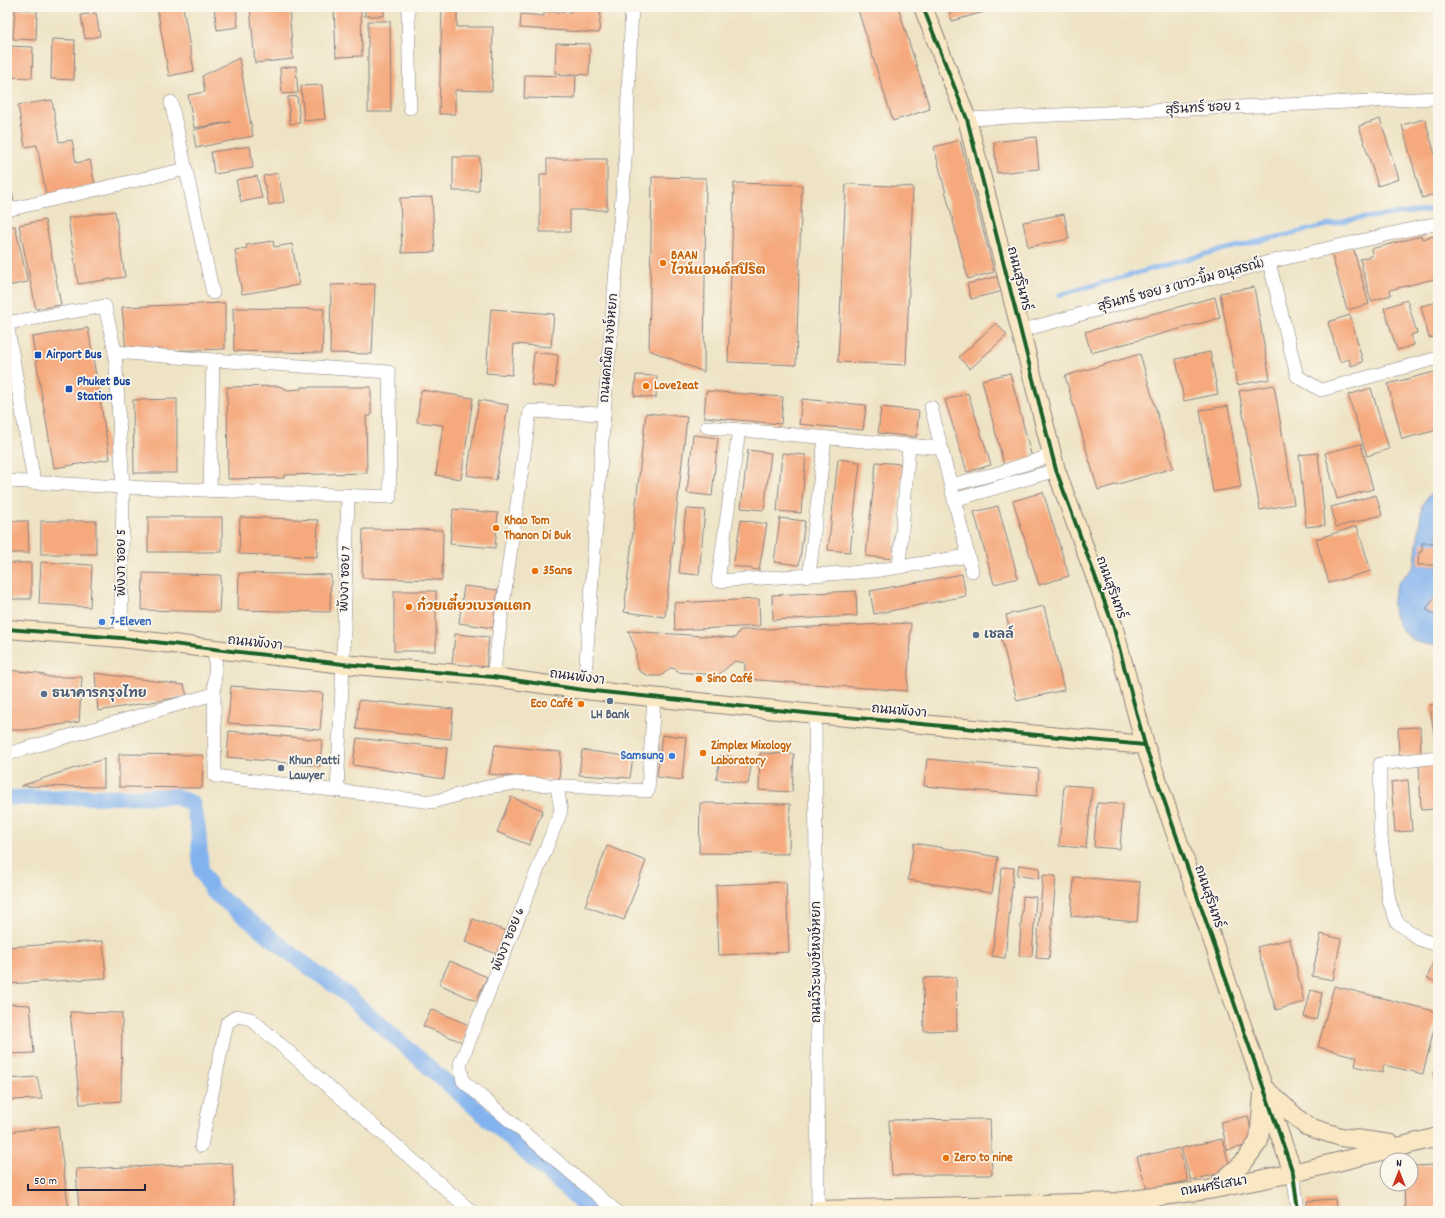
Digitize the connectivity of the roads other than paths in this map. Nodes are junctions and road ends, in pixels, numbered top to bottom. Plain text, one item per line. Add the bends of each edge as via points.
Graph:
1 (408, 7) edge
2 (632, 7) edge
3 (923, 7) edge
4 (1438, 98) edge
5 (171, 102) dead end
6 (410, 108) dead end
7 (967, 119) junction
8 (186, 169) junction
9 (7, 210) edge
10 (1438, 223) edge
11 (1269, 262) junction
12 (213, 293) dead end
13 (1020, 331) junction
14 (115, 352) junction
15 (1438, 358) edge
16 (213, 360) junction
17 (931, 407) dead end
18 (604, 414) junction
19 (706, 427) dead end
20 (738, 430) junction
21 (825, 438) junction
22 (909, 445) junction
23 (941, 448) junction
24 (1054, 463) junction
25 (7, 481) edge
26 (34, 482) junction
27 (951, 485) junction
28 (122, 487) junction
29 (210, 491) junction
30 (348, 495) junction
31 (954, 500) junction
32 (968, 556) junction
33 (899, 567) junction
34 (972, 571) dead end
35 (809, 576) junction
36 (7, 629) edge
37 (121, 638) junction
38 (216, 650) junction
39 (343, 664) junction
40 (493, 677) junction
41 (584, 690) junction
42 (214, 694) junction
43 (654, 697) junction
44 (815, 714) junction
45 (1144, 745) junction
46 (7, 754) edge
47 (1438, 757) edge
48 (557, 786) junction
49 (337, 791) junction
50 (1438, 945) edge
51 (1263, 1087) junction
52 (1438, 1137) edge
53 (1400, 1145) junction
54 (201, 1146) dead end
55 (1292, 1172) junction
56 (1214, 1189) junction
57 (818, 1210) edge
58 (471, 1211) edge
59 (616, 1211) edge
60 (1298, 1211) edge

1 - 6 street
2 - 18 street, ถนนคณิต หงษ์หยก via 625,161
3 - 7 street, ถนนสุรินทร์
4 - 7 street, สุรินทร์ ซอย 2
5 - 8 street
7 - 13 street, ถนนสุรินทร์
8 - 9 street
8 - 12 street
10 - 11 street
11 - 13 street, สุรินทร์ ซอย 3 (ขาว-ขิ้ม อนุสรณ์)
11 - 15 street, สุรินทร์ ซอย 3 (ขาว-ขิ้ม อนุสรณ์) via 1297,376 1322,390
13 - 24 street, ถนนสุรินทร์
14 - 16 street
14 - 26 street, พังงา ซอย 5 via 105,306 7,323
14 - 28 street, พังงา ซอย 5
16 - 29 street
16 - 30 street via 389,372 390,497
17 - 23 street
18 - 40 street via 530,411
18 - 41 street, ถนนคณิต หงษ์หยก
19 - 20 street
20 - 21 street
20 - 35 street via 718,581
21 - 22 street
21 - 35 street
22 - 23 street
22 - 33 street
23 - 27 street
24 - 27 street via 1002,472
24 - 31 street
24 - 45 street, ถนนสุรินทร์ via 1113,625
25 - 26 street
26 - 28 street
27 - 31 street
28 - 29 street
28 - 37 street, พังงา ซอย 5
29 - 30 street
30 - 39 street, พังงา ซอย 7
31 - 32 street
32 - 33 street
32 - 34 street
33 - 35 street
36 - 37 street, ถนนพังงา
37 - 38 street, ถนนพังงา
38 - 39 street, ถนนพังงา
38 - 42 street
39 - 40 street, ถนนพังงา
39 - 49 street, พังงา ซอย 7
40 - 41 street, ถนนพังงา
41 - 43 street, ถนนพังงา
42 - 46 street
42 - 49 street via 215,776
43 - 44 street, ถนนพังงา
43 - 48 street via 648,792
44 - 45 street, ถนนพังงา
44 - 57 street, ถนนวีระพงษ์หงษ์หยก
45 - 51 street, ถนนสุรินทร์
47 - 50 street via 1380,764 1380,829 1389,901 1397,922 1419,939
48 - 49 street via 516,783 487,787 432,802
48 - 59 street, พังงา ซอย 6 via 561,811 460,1064 463,1081
51 - 53 street via 1306,1126 1341,1137
51 - 55 street, ถนนสุรินทร์
51 - 56 street via 1259,1141 1244,1163
52 - 53 street, ถนนศรีเสนา
53 - 55 street, ถนนศรีเสนา
54 - 58 street via 227,1023 237,1016 251,1019
55 - 56 street, ถนนศรีเสนา
55 - 60 street
56 - 57 street, ถนนศรีเสนา via 1117,1202

